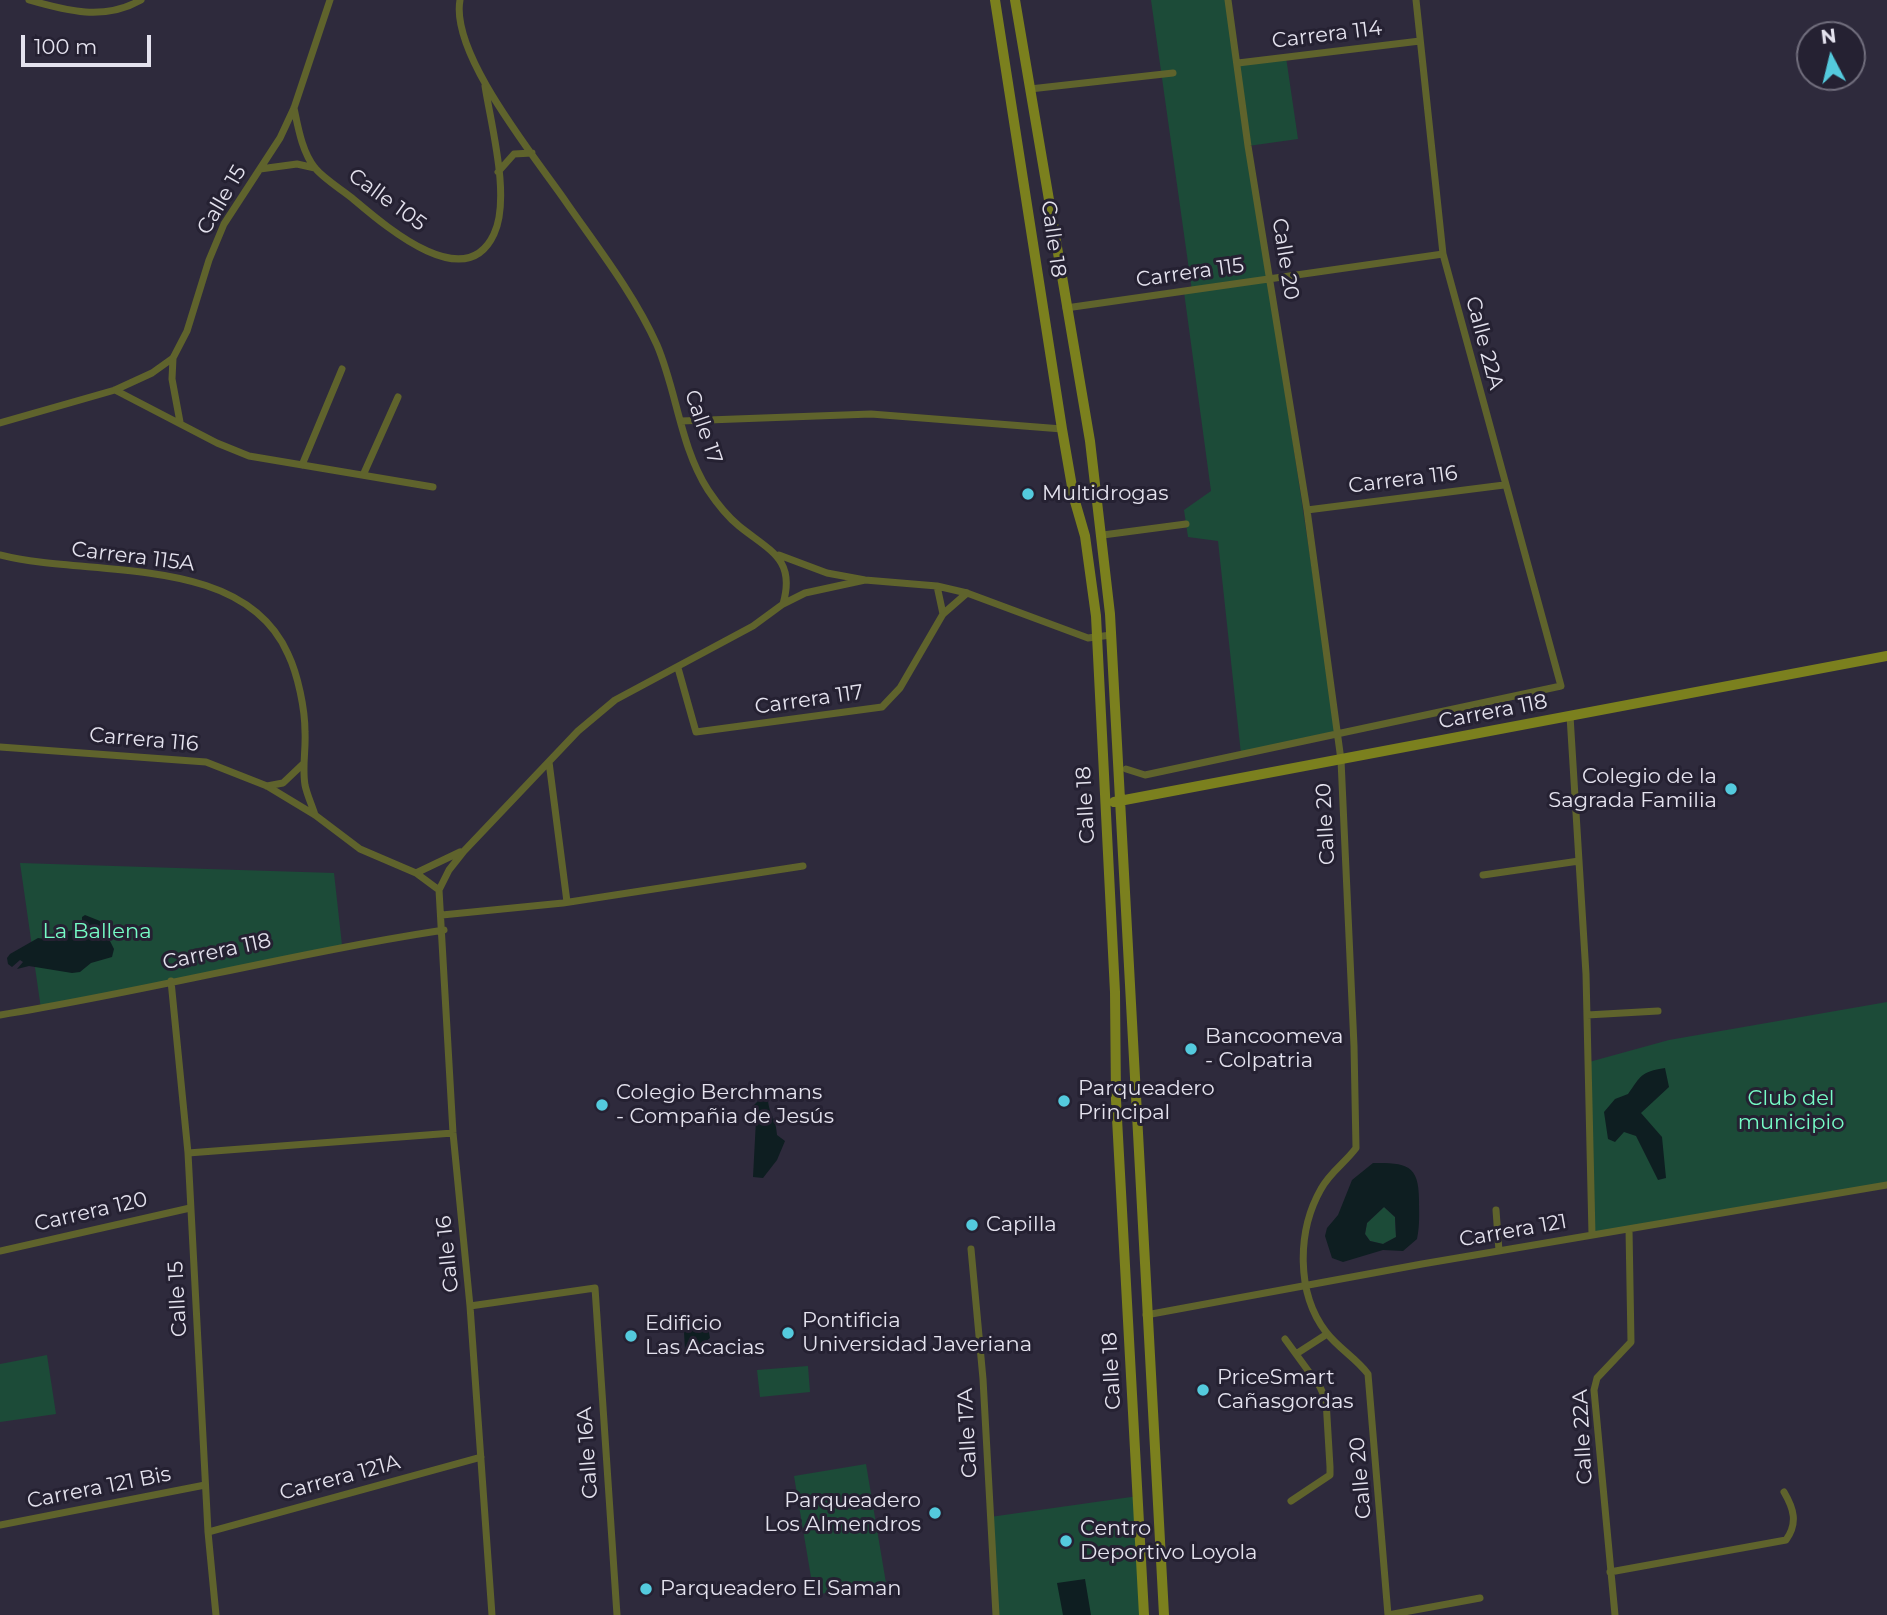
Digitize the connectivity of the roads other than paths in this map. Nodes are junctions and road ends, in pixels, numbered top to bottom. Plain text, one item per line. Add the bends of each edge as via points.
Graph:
1 (29, 0) edge
2 (141, 0) edge
3 (330, 0) edge
4 (460, 0) edge
5 (995, 0) edge
6 (1015, 0) edge
7 (1228, 0) edge
8 (1416, 0) edge
9 (1420, 41) junction
10 (1238, 63) junction
11 (1173, 73) dead end
12 (485, 82) junction
13 (1030, 89) junction
14 (294, 108) junction
15 (532, 152) junction
16 (315, 168) junction
17 (260, 169) junction
18 (498, 173) junction
19 (1443, 254) junction
20 (1271, 279) junction
21 (1066, 308) junction
22 (173, 358) junction
23 (342, 369) dead end
24 (115, 390) junction
25 (398, 397) dead end
26 (681, 421) junction
27 (180, 422) junction
28 (0, 423) edge
29 (1062, 429) junction
30 (302, 466) junction
31 (364, 473) junction
32 (1504, 485) junction
33 (433, 487) dead end
34 (1307, 510) junction
35 (1186, 524) dead end
36 (1103, 535) junction
37 (0, 555) edge
38 (778, 555) junction
39 (865, 580) junction
40 (937, 586) junction
41 (967, 593) junction
42 (783, 604) junction
43 (943, 614) junction
44 (1111, 635) junction
45 (1098, 637) junction
46 (1887, 656) edge
47 (678, 668) junction
48 (1570, 716) junction
49 (1338, 735) junction
50 (0, 747) edge
51 (1341, 760) junction
52 (550, 762) junction
53 (303, 764) junction
54 (1126, 769) dead end
55 (267, 786) junction
56 (1120, 801) junction
57 (1106, 803) junction
58 (315, 815) junction
59 (464, 851) junction
60 (1579, 861) junction
61 (803, 866) dead end
62 (416, 873) junction
63 (1483, 875) dead end
64 (439, 890) junction
65 (566, 902) junction
66 (442, 915) junction
67 (444, 930) junction
68 (171, 981) junction
69 (1658, 1010) dead end
70 (0, 1015) edge
71 (1587, 1015) junction
72 (453, 1133) junction
73 (188, 1153) junction
74 (1887, 1185) edge
75 (190, 1208) junction
76 (1496, 1210) dead end
77 (1629, 1228) junction
78 (1592, 1235) junction
79 (971, 1249) dead end
80 (0, 1251) edge
81 (1499, 1251) junction
82 (1305, 1287) junction
83 (470, 1306) junction
84 (1146, 1315) junction
85 (1326, 1334) junction
86 (1285, 1339) dead end
87 (1296, 1354) junction
88 (481, 1457) junction
89 (205, 1485) junction
90 (1784, 1492) dead end
91 (1291, 1501) dead end
92 (0, 1525) edge
93 (208, 1532) junction
94 (1610, 1572) junction
95 (1480, 1598) dead end
96 (216, 1615) edge
97 (492, 1615) edge
98 (617, 1615) edge
99 (996, 1615) edge
100 (1144, 1615) edge
101 (1164, 1615) edge
102 (1388, 1615) edge
103 (1615, 1615) edge

1 - 2 street via 76,13 104,12
3 - 14 street, Calle 15
4 - 12 street, Calle 17 via 461,35
5 - 29 main road, Calle 18
6 - 13 main road, Calle 18
7 - 10 street, Calle 20
8 - 9 street, Calle 22A
9 - 10 street, Carrera 114
9 - 19 street, Calle 22A
10 - 20 street, Calle 20
11 - 13 street
12 - 15 street, Calle 17
12 - 18 street, Calle 105
13 - 21 main road, Calle 18
14 - 16 street, Calle 105 via 299,133
14 - 17 street, Calle 15
15 - 18 street via 514,154
15 - 26 street, Calle 17 via 631,296 657,346
16 - 17 street via 278,165
16 - 18 street, Calle 105 via 387,227 436,256 455,260 473,256 488,245 495,232 500,213
17 - 22 street, Calle 15 via 224,224
19 - 20 street, Carrera 115
19 - 32 street, Calle 22A
20 - 21 street, Carrera 115
20 - 34 street, Calle 20
21 - 36 main road, Calle 18
22 - 24 street
22 - 27 street
23 - 30 street
24 - 27 street
24 - 28 street
25 - 31 street
26 - 29 street via 871,414
26 - 38 street, Calle 17 via 695,466 709,491 736,523
27 - 30 street via 249,456
29 - 45 main road, Calle 18 via 1085,536
30 - 31 street
31 - 33 street
32 - 34 street, Carrera 116
32 - 49 street, Calle 22A via 1561,686
34 - 49 street, Calle 20
35 - 36 street
36 - 44 main road, Calle 18
37 - 53 street, Carrera 115A via 211,585 259,612 289,654 305,730
38 - 39 street via 827,573
38 - 42 street via 788,588
39 - 40 street
39 - 42 street via 805,593
40 - 41 street
40 - 43 street
41 - 43 street, Carrera 117
41 - 45 street via 1088,638
42 - 47 street
43 - 47 street, Carrera 117 via 892,698 882,707 868,710 696,732
44 - 45 street
44 - 56 main road, Calle 18
45 - 57 main road, Calle 18
46 - 48 main road, Carrera 118
47 - 52 street via 615,700
48 - 51 main road, Carrera 118
48 - 60 street
49 - 51 street, Calle 20
49 - 54 street via 1144,775
50 - 55 street, Carrera 116 via 206,762
51 - 56 main road, Carrera 118
51 - 82 street, Calle 20 via 1356,1148 1332,1171 1314,1202 1306,1227
52 - 59 street
52 - 65 street
53 - 55 street via 283,783
53 - 58 street
55 - 58 street, Carrera 116
56 - 57 main road, Carrera 118
56 - 84 main road, Calle 18
57 - 100 main road, Calle 18 via 1116,1100
58 - 62 street, Carrera 116 via 360,849
59 - 62 street
59 - 64 street
60 - 63 street
60 - 71 street
61 - 65 street
62 - 64 street, Carrera 116
64 - 66 street, Calle 16
65 - 66 street
66 - 67 street, Calle 16
67 - 68 street, Carrera 118 via 342,945
67 - 72 street, Calle 16
68 - 70 street, Carrera 118
68 - 73 street, Calle 15
69 - 71 street
71 - 78 street
72 - 73 street
72 - 83 street, Calle 16
73 - 75 street, Calle 15
74 - 77 street, Carrera 121
75 - 80 street, Carrera 120
75 - 89 street, Calle 15
76 - 81 street
77 - 78 street, Carrera 121
77 - 94 street, Calle 22A via 1631,1342 1597,1378 1594,1390
78 - 81 street, Carrera 121
79 - 99 street, Calle 17A
81 - 82 street, Carrera 121
82 - 84 street, Carrera 121
82 - 85 street, Calle 20
83 - 88 street, Calle 16
83 - 98 street, Calle 16A via 595,1288
84 - 101 main road, Calle 18
85 - 87 street
85 - 102 street, Calle 20 via 1361,1365 1371,1384
86 - 87 street
87 - 91 street via 1326,1400 1330,1475
88 - 93 street, Carrera 121A
88 - 97 street, Calle 16
89 - 92 street, Carrera 121 Bis
89 - 93 street, Calle 15
90 - 94 street via 1794,1518 1786,1540
93 - 96 street, Calle 15
94 - 103 street, Calle 22A
95 - 102 street

